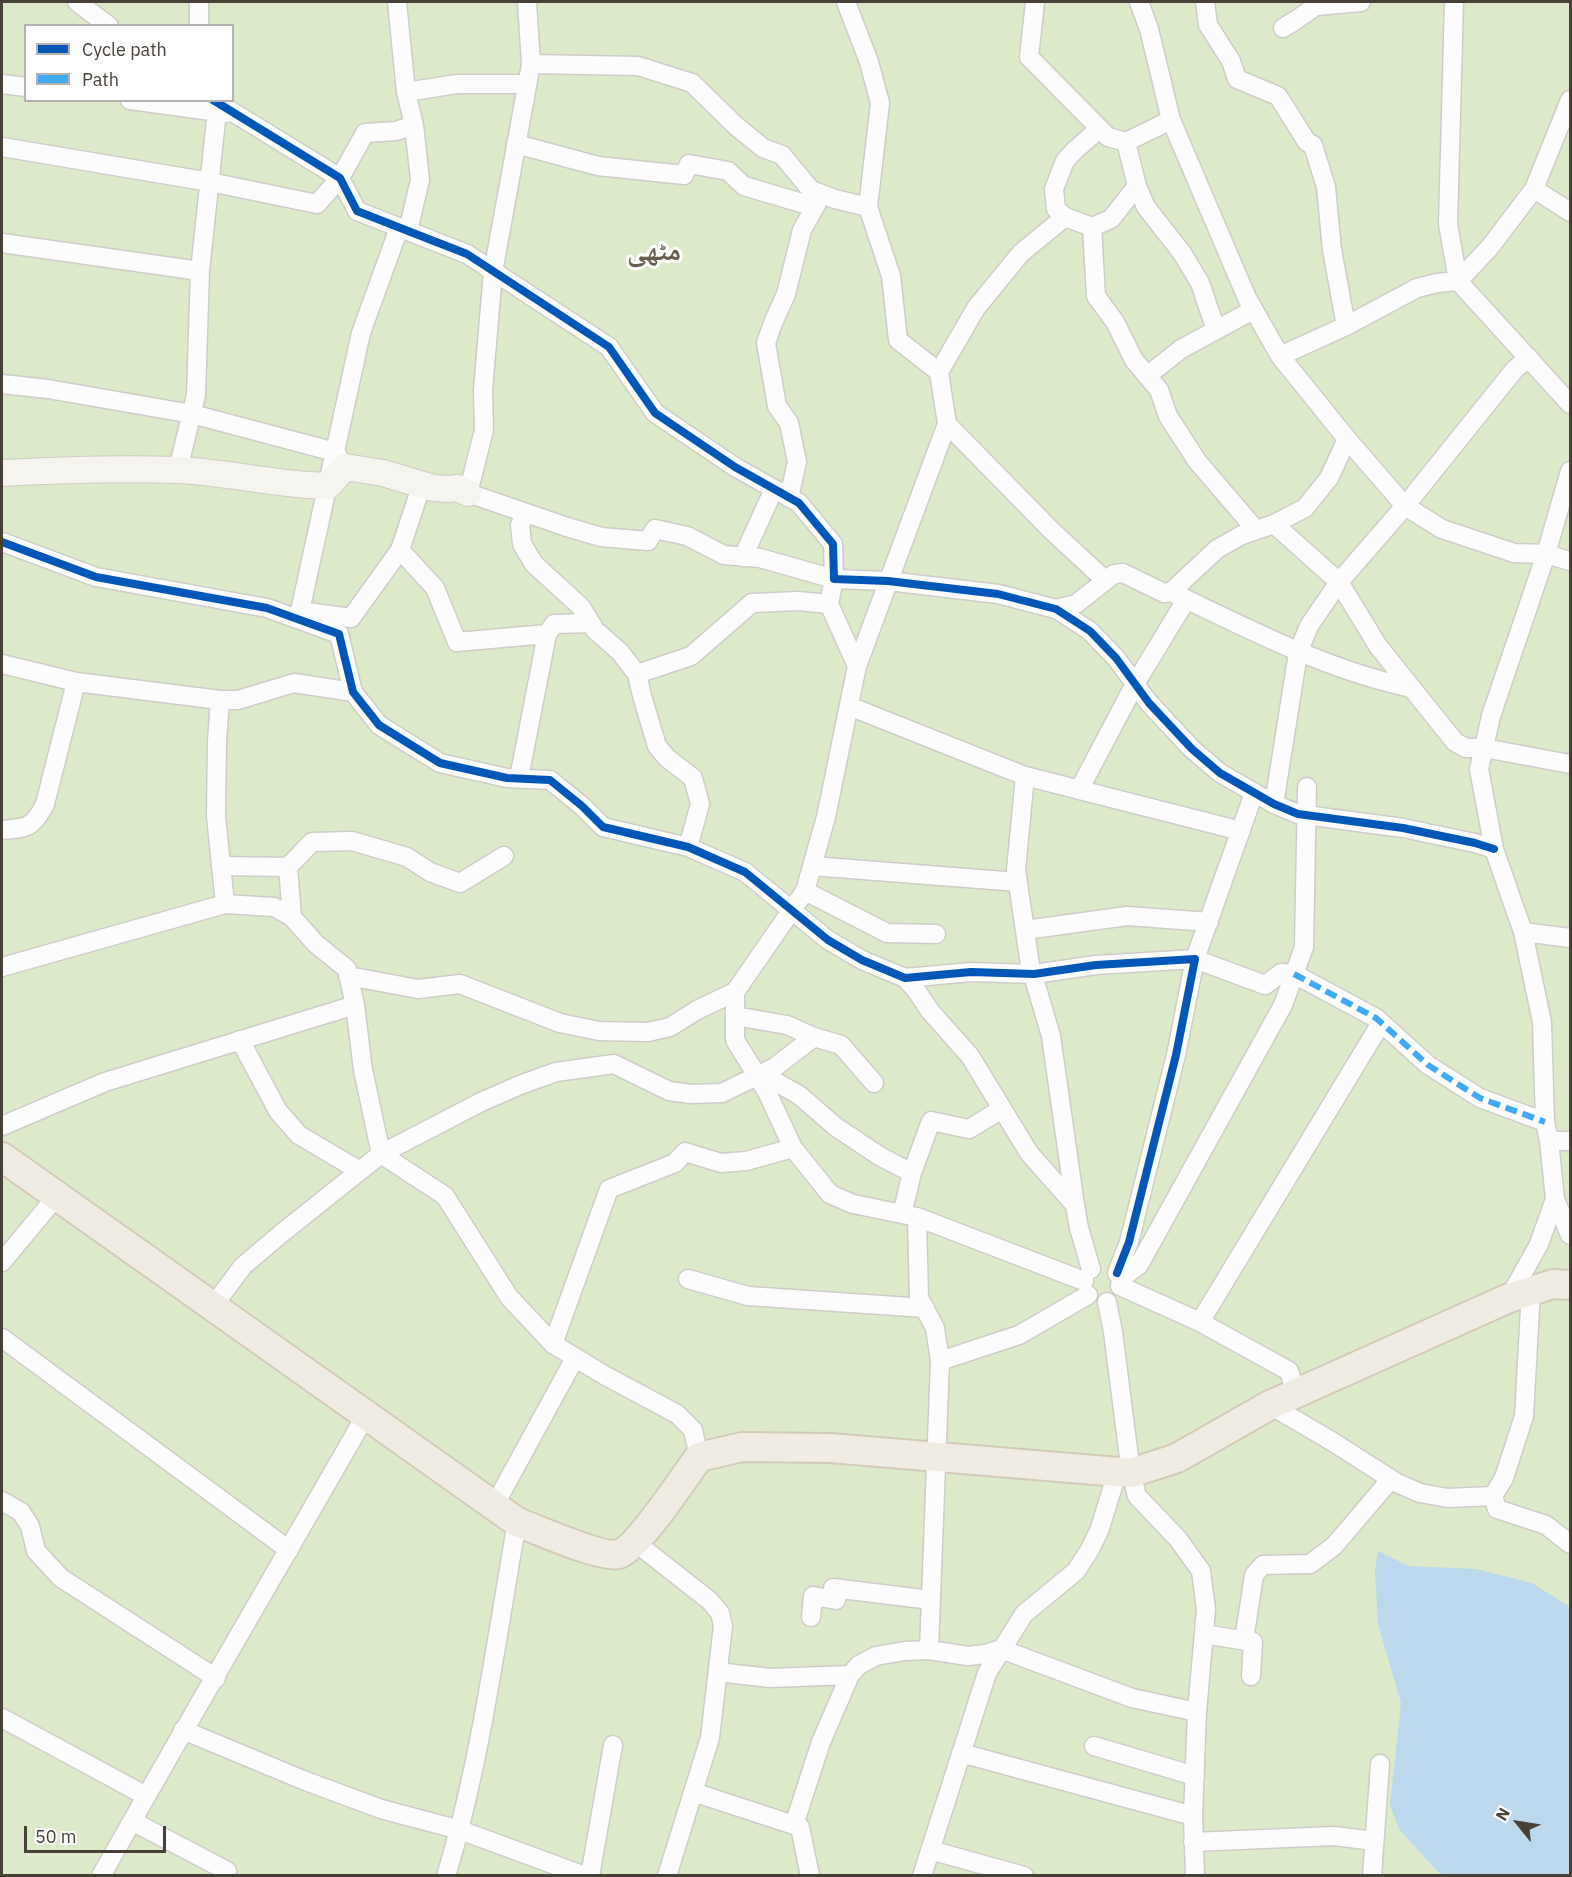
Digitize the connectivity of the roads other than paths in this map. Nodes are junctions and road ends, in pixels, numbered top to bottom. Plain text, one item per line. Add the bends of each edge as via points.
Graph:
1 (76, 2) edge
2 (199, 2) edge
3 (397, 2) edge
4 (527, 2) edge
5 (846, 2) edge
6 (1035, 2) edge
7 (1139, 2) edge
8 (1205, 2) edge
9 (1361, 2) edge
10 (1454, 2) edge
11 (106, 24) edge
12 (199, 24) edge
13 (1283, 28) dead end
14 (531, 64) junction
15 (2, 84) edge
16 (527, 84) junction
17 (24, 87) edge
18 (406, 92) junction
19 (1570, 100) edge
20 (158, 102) edge
21 (215, 106) edge
22 (1171, 120) junction
23 (414, 125) junction
24 (1099, 129) junction
25 (1126, 142) junction
26 (516, 144) junction
27 (2, 147) edge
28 (340, 178) junction
29 (210, 182) junction
30 (1137, 186) junction
31 (1534, 189) junction
32 (818, 201) junction
33 (868, 207) junction
34 (1570, 212) edge
35 (1065, 217) junction
36 (1092, 227) junction
37 (403, 229) junction
38 (2, 243) edge
39 (200, 271) junction
40 (493, 272) junction
41 (1458, 281) junction
42 (1253, 309) junction
43 (1346, 326) junction
44 (1216, 330) junction
45 (1280, 356) junction
46 (1529, 358) junction
47 (939, 372) junction
48 (1147, 376) junction
49 (2, 384) edge
50 (1570, 404) edge
51 (192, 414) junction
52 (947, 424) junction
53 (1347, 439) junction
54 (340, 459) junction
55 (178, 470) junction
56 (1570, 471) edge
57 (2, 473) edge
58 (422, 484) junction
59 (328, 486) junction
60 (468, 493) junction
61 (782, 494) junction
62 (1405, 506) junction
63 (526, 513) junction
64 (1274, 524) junction
65 (1256, 530) junction
66 (2, 542) edge
67 (400, 550) junction
68 (1546, 554) junction
69 (743, 557) junction
70 (1570, 561) edge
71 (834, 579) junction
72 (1105, 580) junction
73 (888, 581) junction
74 (1339, 582) junction
75 (1178, 596) junction
76 (829, 604) junction
77 (1056, 609) junction
78 (298, 614) junction
79 (591, 623) junction
80 (547, 634) junction
81 (1298, 653) junction
82 (2, 664) edge
83 (857, 666) junction
84 (637, 674) junction
85 (76, 682) junction
86 (1136, 684) junction
87 (1412, 688) junction
88 (352, 692) junction
89 (220, 700) junction
90 (849, 706) junction
91 (1484, 748) junction
92 (1570, 764) edge
93 (1025, 776) junction
94 (519, 778) junction
95 (1307, 787) dead end
96 (1079, 790) junction
97 (1254, 793) junction
98 (1274, 804) junction
99 (1307, 816) junction
100 (2, 830) edge
101 (1241, 831) junction
102 (688, 847) junction
103 (1494, 849) junction
104 (504, 856) dead end
105 (222, 866) junction
106 (812, 866) junction
107 (288, 867) junction
108 (1018, 882) junction
109 (805, 891) junction
110 (225, 904) junction
111 (791, 911) junction
112 (292, 917) junction
113 (1209, 922) junction
114 (1025, 930) junction
115 (1523, 932) junction
116 (936, 934) dead end
117 (1570, 938) edge
118 (1195, 959) junction
119 (2, 967) edge
120 (1034, 974) junction
121 (1294, 974) junction
122 (348, 976) junction
123 (905, 978) junction
124 (735, 992) junction
125 (355, 1005) junction
126 (735, 1016) junction
127 (1381, 1023) junction
128 (814, 1037) junction
129 (240, 1040) junction
130 (759, 1075) junction
131 (874, 1083) dead end
132 (1002, 1109) junction
133 (1545, 1122) junction
134 (2, 1126) edge
135 (1550, 1141) junction
136 (1570, 1141) edge
137 (793, 1148) junction
138 (381, 1154) junction
139 (2, 1157) edge
140 (360, 1171) junction
141 (912, 1173) junction
142 (56, 1197) junction
143 (1555, 1199) junction
144 (1075, 1205) junction
145 (910, 1216) junction
146 (1570, 1235) edge
147 (2, 1262) edge
148 (688, 1279) dead end
149 (1119, 1280) junction
150 (1088, 1282) junction
151 (1570, 1285) edge
152 (1520, 1295) junction
153 (1107, 1302) junction
154 (213, 1306) junction
155 (925, 1308) junction
156 (1200, 1322) junction
157 (2, 1338) edge
158 (553, 1344) junction
159 (575, 1358) junction
160 (940, 1360) junction
161 (1296, 1393) junction
162 (1270, 1405) junction
163 (366, 1415) junction
164 (699, 1457) junction
165 (937, 1457) junction
166 (1125, 1472) junction
167 (1391, 1479) junction
168 (1493, 1496) junction
169 (2, 1501) edge
170 (506, 1514) junction
171 (635, 1542) junction
172 (1570, 1544) edge
173 (289, 1550) junction
174 (932, 1600) junction
175 (811, 1617) dead end
176 (1203, 1634) junction
177 (1244, 1640) junction
178 (1001, 1649) junction
179 (930, 1650) junction
180 (718, 1672) junction
181 (850, 1675) junction
182 (1251, 1676) dead end
183 (216, 1678) junction
184 (1197, 1712) junction
185 (2, 1718) edge
186 (183, 1730) junction
187 (613, 1745) dead end
188 (1094, 1746) dead end
189 (961, 1754) junction
190 (1380, 1764) dead end
191 (1195, 1776) junction
192 (693, 1792) junction
193 (146, 1796) junction
194 (1193, 1816) junction
195 (132, 1821) junction
196 (794, 1825) junction
197 (460, 1830) junction
198 (1374, 1841) junction
199 (1193, 1842) junction
200 (930, 1850) junction
201 (231, 1874) edge
202 (101, 1875) edge
203 (446, 1875) edge
204 (585, 1875) edge
205 (590, 1875) edge
206 (667, 1875) edge
207 (810, 1875) edge
208 (922, 1875) edge
209 (1024, 1875) edge
210 (1195, 1875) edge
211 (1372, 1875) edge

1 - 11 street
2 - 12 street
3 - 18 street
4 - 14 street
5 - 33 street via 880,103
6 - 24 street via 1029,57
7 - 22 street
8 - 43 street via 1208,25 1232,61 1237,79 1278,96 1312,144 1326,187 1332,250
9 - 13 street via 1316,6
10 - 41 street via 1448,224
14 - 16 street
14 - 32 street via 638,66 692,83 763,148 782,155
15 - 17 street
16 - 18 street via 457,84
16 - 26 street
18 - 23 street
19 - 31 street
20 - 21 street
21 - 28 street via 236,114
21 - 29 street
22 - 25 street
22 - 42 street
23 - 28 street via 396,131 365,133
23 - 37 street via 420,180
24 - 25 street via 1108,138
24 - 35 street via 1065,161 1054,189 1056,208
25 - 30 street
26 - 32 street via 598,166 684,175 689,164 729,171 744,186
26 - 40 street
27 - 29 street
28 - 29 street via 317,204
28 - 37 street via 357,211
29 - 39 street
30 - 36 street via 1111,219
30 - 44 street via 1146,207 1200,283
31 - 34 street
31 - 41 street via 1490,247
32 - 33 street via 835,199
32 - 61 street via 802,230 786,294 766,343 777,406 789,423 797,462
33 - 47 street via 891,276 898,340
35 - 36 street
35 - 47 street via 1021,253 976,308
36 - 48 street via 1096,296
37 - 40 street via 466,254
37 - 54 street via 361,333
38 - 39 street
39 - 51 street
40 - 60 street via 483,390 484,430
40 - 61 street via 609,347 655,412
41 - 43 street via 1417,288
41 - 46 street
42 - 44 street
42 - 45 street
43 - 45 street
44 - 48 street via 1181,349
45 - 53 street
46 - 50 street
46 - 62 street via 1515,369
47 - 52 street
48 - 65 street via 1159,390 1168,416 1197,461
49 - 51 street
51 - 54 street
51 - 55 street
52 - 72 street
52 - 73 street
53 - 62 street
53 - 64 street via 1329,478 1305,508
54 - 58 street
54 - 59 street
55 - 57 street
55 - 59 street
56 - 68 street
58 - 60 street
58 - 67 street
59 - 78 street
60 - 63 street
61 - 69 street
61 - 71 street via 799,503 833,544
62 - 68 street via 1442,529 1514,553
62 - 74 street
63 - 69 street via 601,537 648,540 655,529 687,536 723,555
63 - 79 street via 520,525 522,544 534,564 581,607
64 - 65 street
64 - 74 street
65 - 75 street via 1217,549
66 - 78 street via 96,577
67 - 78 street via 351,618
67 - 80 street via 435,588 457,642
68 - 70 street
68 - 91 street via 1491,716
69 - 71 street via 760,558
71 - 73 street
71 - 76 street
72 - 75 street via 1123,573
72 - 77 street via 1076,604
73 - 77 street via 998,594
73 - 83 street
74 - 81 street via 1309,626
74 - 87 street via 1378,646
75 - 81 street
75 - 86 street
76 - 83 street
76 - 84 street via 752,603 691,656
77 - 86 street via 1090,631
78 - 88 street via 339,634
79 - 80 street via 554,624
79 - 84 street
80 - 94 street
81 - 87 street via 1382,682
81 - 98 street
82 - 85 street
83 - 90 street
84 - 102 street via 657,746 693,778 700,804
85 - 89 street
85 - 100 street via 38,820 24,828
86 - 96 street
86 - 97 street via 1192,749 1220,773
87 - 91 street via 1455,742 1466,748
88 - 89 street via 294,683 238,700
88 - 94 street via 379,725 440,763
89 - 105 street via 216,816
90 - 93 street
90 - 106 street
91 - 92 street
91 - 103 street via 1479,769
93 - 96 street
93 - 108 street
94 - 102 street via 550,780 603,827
95 - 99 street
96 - 101 street
97 - 98 street
97 - 101 street
98 - 99 street
99 - 103 street via 1403,828
99 - 121 street via 1304,947
101 - 113 street
102 - 111 street via 745,872
103 - 115 street
104 - 107 street via 460,883 430,872 407,857 352,841 312,842
105 - 107 street
105 - 110 street
106 - 108 street
106 - 109 street
107 - 112 street
108 - 114 street
109 - 111 street
109 - 116 street via 887,933
110 - 112 street via 274,907
110 - 119 street
111 - 123 street via 862,960
111 - 124 street
112 - 122 street via 316,944 347,969
113 - 114 street via 1127,916
113 - 118 street
114 - 120 street
115 - 117 street
115 - 133 street via 1542,1022
118 - 120 street
118 - 121 street via 1265,985 1281,973
118 - 149 street via 1174,1066
120 - 123 street via 971,972
120 - 144 street via 1051,1036
121 - 127 street
121 - 149 street via 1283,1005 1138,1264
122 - 124 street via 418,989 460,984 560,1023 599,1031 648,1032 670,1028 696,1010
122 - 125 street
123 - 132 street via 970,1056
124 - 126 street
125 - 129 street
125 - 138 street via 363,1070
126 - 128 street via 787,1025
126 - 130 street via 735,1040
127 - 133 street via 1428,1065 1480,1098
127 - 156 street
128 - 130 street
128 - 131 street via 841,1045
129 - 134 street via 105,1082
129 - 140 street via 278,1112 299,1135
130 - 137 street
130 - 138 street via 722,1093 691,1094 669,1091 614,1064 556,1072 481,1102
130 - 141 street via 799,1095 836,1127
132 - 141 street via 969,1129 931,1121
132 - 144 street via 1029,1153
133 - 135 street
135 - 136 street
135 - 143 street
137 - 145 street via 830,1194 853,1204
137 - 158 street via 746,1161 721,1163 685,1152 675,1163 609,1189
138 - 140 street
138 - 158 street via 445,1196 509,1297
139 - 142 main road
140 - 154 street via 243,1266
141 - 145 street
142 - 147 street
142 - 154 main road
143 - 146 street
143 - 152 street
144 - 150 street
145 - 150 street
145 - 155 street via 919,1298
148 - 155 street via 748,1296
149 - 150 street via 1112,1268 1098,1266
149 - 153 street via 1118,1293
149 - 156 street
150 - 153 street via 1093,1300
150 - 160 street via 1019,1335
151 - 152 main road via 1553,1284
152 - 161 main road
152 - 168 street via 1524,1416 1504,1478
153 - 166 street
154 - 163 main road
155 - 160 street via 935,1328
156 - 161 street via 1289,1371
157 - 173 street
158 - 159 street
159 - 164 street via 677,1414 693,1430
159 - 170 street
160 - 165 street
161 - 162 main road
162 - 166 main road via 1177,1458
162 - 167 street
163 - 170 main road
163 - 173 street
164 - 165 main road via 742,1447 830,1448
164 - 171 main road
165 - 166 main road
165 - 174 street
166 - 176 street via 1137,1496 1178,1539 1201,1571 1206,1609
166 - 178 street via 1076,1571 1024,1614
167 - 168 street via 1420,1493 1448,1498
167 - 177 street via 1334,1546 1310,1564 1263,1565 1254,1575
168 - 172 street via 1497,1509 1546,1525
169 - 183 street via 21,1512 30,1526 36,1551 61,1578
170 - 171 main road via 599,1552 619,1554
170 - 197 street via 484,1712
171 - 180 street via 720,1613 723,1626
173 - 183 street
174 - 175 street via 833,1588 836,1600 813,1596
174 - 179 street
176 - 177 street
176 - 184 street
177 - 182 street via 1253,1642
178 - 179 street via 968,1656
178 - 184 street via 1132,1698
178 - 189 street via 987,1673
179 - 181 street via 876,1656
180 - 181 street via 770,1678
180 - 192 street via 710,1738
181 - 196 street via 821,1742
183 - 186 street
184 - 191 street
185 - 193 street
186 - 193 street
186 - 197 street via 381,1809
187 - 205 street
188 - 191 street
189 - 194 street
189 - 200 street
190 - 198 street
191 - 194 street
192 - 196 street
192 - 206 street
193 - 195 street
194 - 199 street
195 - 201 street
195 - 202 street
196 - 207 street via 800,1827
197 - 203 street
197 - 204 street
198 - 199 street via 1334,1836
198 - 211 street
199 - 210 street
200 - 208 street
200 - 209 street

